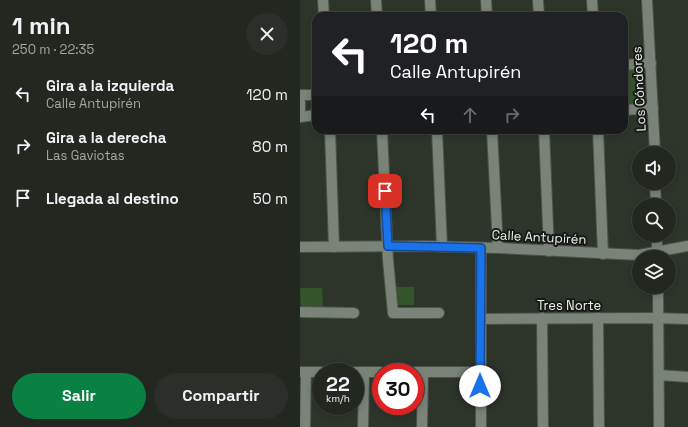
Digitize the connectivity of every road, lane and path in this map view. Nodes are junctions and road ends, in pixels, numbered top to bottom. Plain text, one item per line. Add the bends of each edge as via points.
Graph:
1 (323, 0) edge
2 (376, 0) edge
3 (430, 0) edge
4 (486, 0) edge
5 (538, 0) edge
6 (592, 0) edge
7 (647, 0) edge
8 (324, 12) edge
9 (377, 12) edge
10 (431, 12) edge
11 (487, 12) edge
12 (538, 12) edge
13 (593, 12) edge
14 (651, 63) junction
15 (628, 64) edge
16 (312, 95) edge
17 (300, 96) edge
18 (300, 102) edge
19 (653, 108) junction
20 (300, 110) edge
21 (628, 110) edge
22 (312, 116) edge
23 (300, 117) edge
24 (330, 134) edge
25 (382, 134) edge
26 (437, 134) edge
27 (492, 134) edge
28 (544, 134) edge
29 (598, 134) edge
30 (654, 146) edge
31 (388, 246) junction
32 (688, 246) edge
33 (300, 247) edge
34 (334, 247) junction
35 (442, 247) junction
36 (481, 248) junction
37 (498, 248) junction
38 (674, 250) edge
39 (549, 251) junction
40 (603, 254) junction
41 (632, 255) edge
42 (658, 294) edge
43 (300, 312) edge
44 (439, 312) dead end
45 (354, 313) dead end
46 (542, 318) junction
47 (598, 318) junction
48 (658, 318) junction
49 (481, 319) junction
50 (688, 319) edge
51 (303, 372) edge
52 (424, 372) edge
53 (480, 372) junction
54 (659, 376) junction
55 (688, 377) edge
56 (362, 415) edge
57 (421, 415) edge
58 (305, 427) edge
59 (363, 427) edge
60 (422, 427) edge
61 (481, 427) edge
62 (543, 427) edge
63 (599, 427) edge
64 (659, 427) edge

1 - 8 street
2 - 9 street
3 - 10 street
4 - 11 street
5 - 12 street
6 - 13 street
7 - 14 street, Los Cóndores
14 - 15 street
14 - 19 street, Los Cóndores
16 - 17 street
18 - 20 street
19 - 21 street
19 - 30 street, Los Cóndores
22 - 23 street
24 - 34 street
25 - 31 street
26 - 35 street
27 - 37 street
28 - 39 street
29 - 40 street
31 - 34 street, Calle Antupirén
31 - 35 street, Calle Antupirén
31 - 44 street via 393,313
32 - 38 street, Calle Antupirén
33 - 34 street, Calle Antupirén
35 - 36 street, Calle Antupirén
36 - 37 street, Calle Antupirén
36 - 49 street
37 - 39 street, Calle Antupirén
39 - 40 street, Calle Antupirén
40 - 41 street, Calle Antupirén
42 - 48 street
43 - 45 street
46 - 47 street, Tres Norte
46 - 49 street, Tres Norte
46 - 62 street
47 - 48 street, Tres Norte
47 - 63 street
48 - 50 street, Tres Norte
48 - 54 street
49 - 53 street
51 - 58 street
52 - 53 street
53 - 61 street
54 - 55 street
54 - 64 street
56 - 59 street
57 - 60 street

